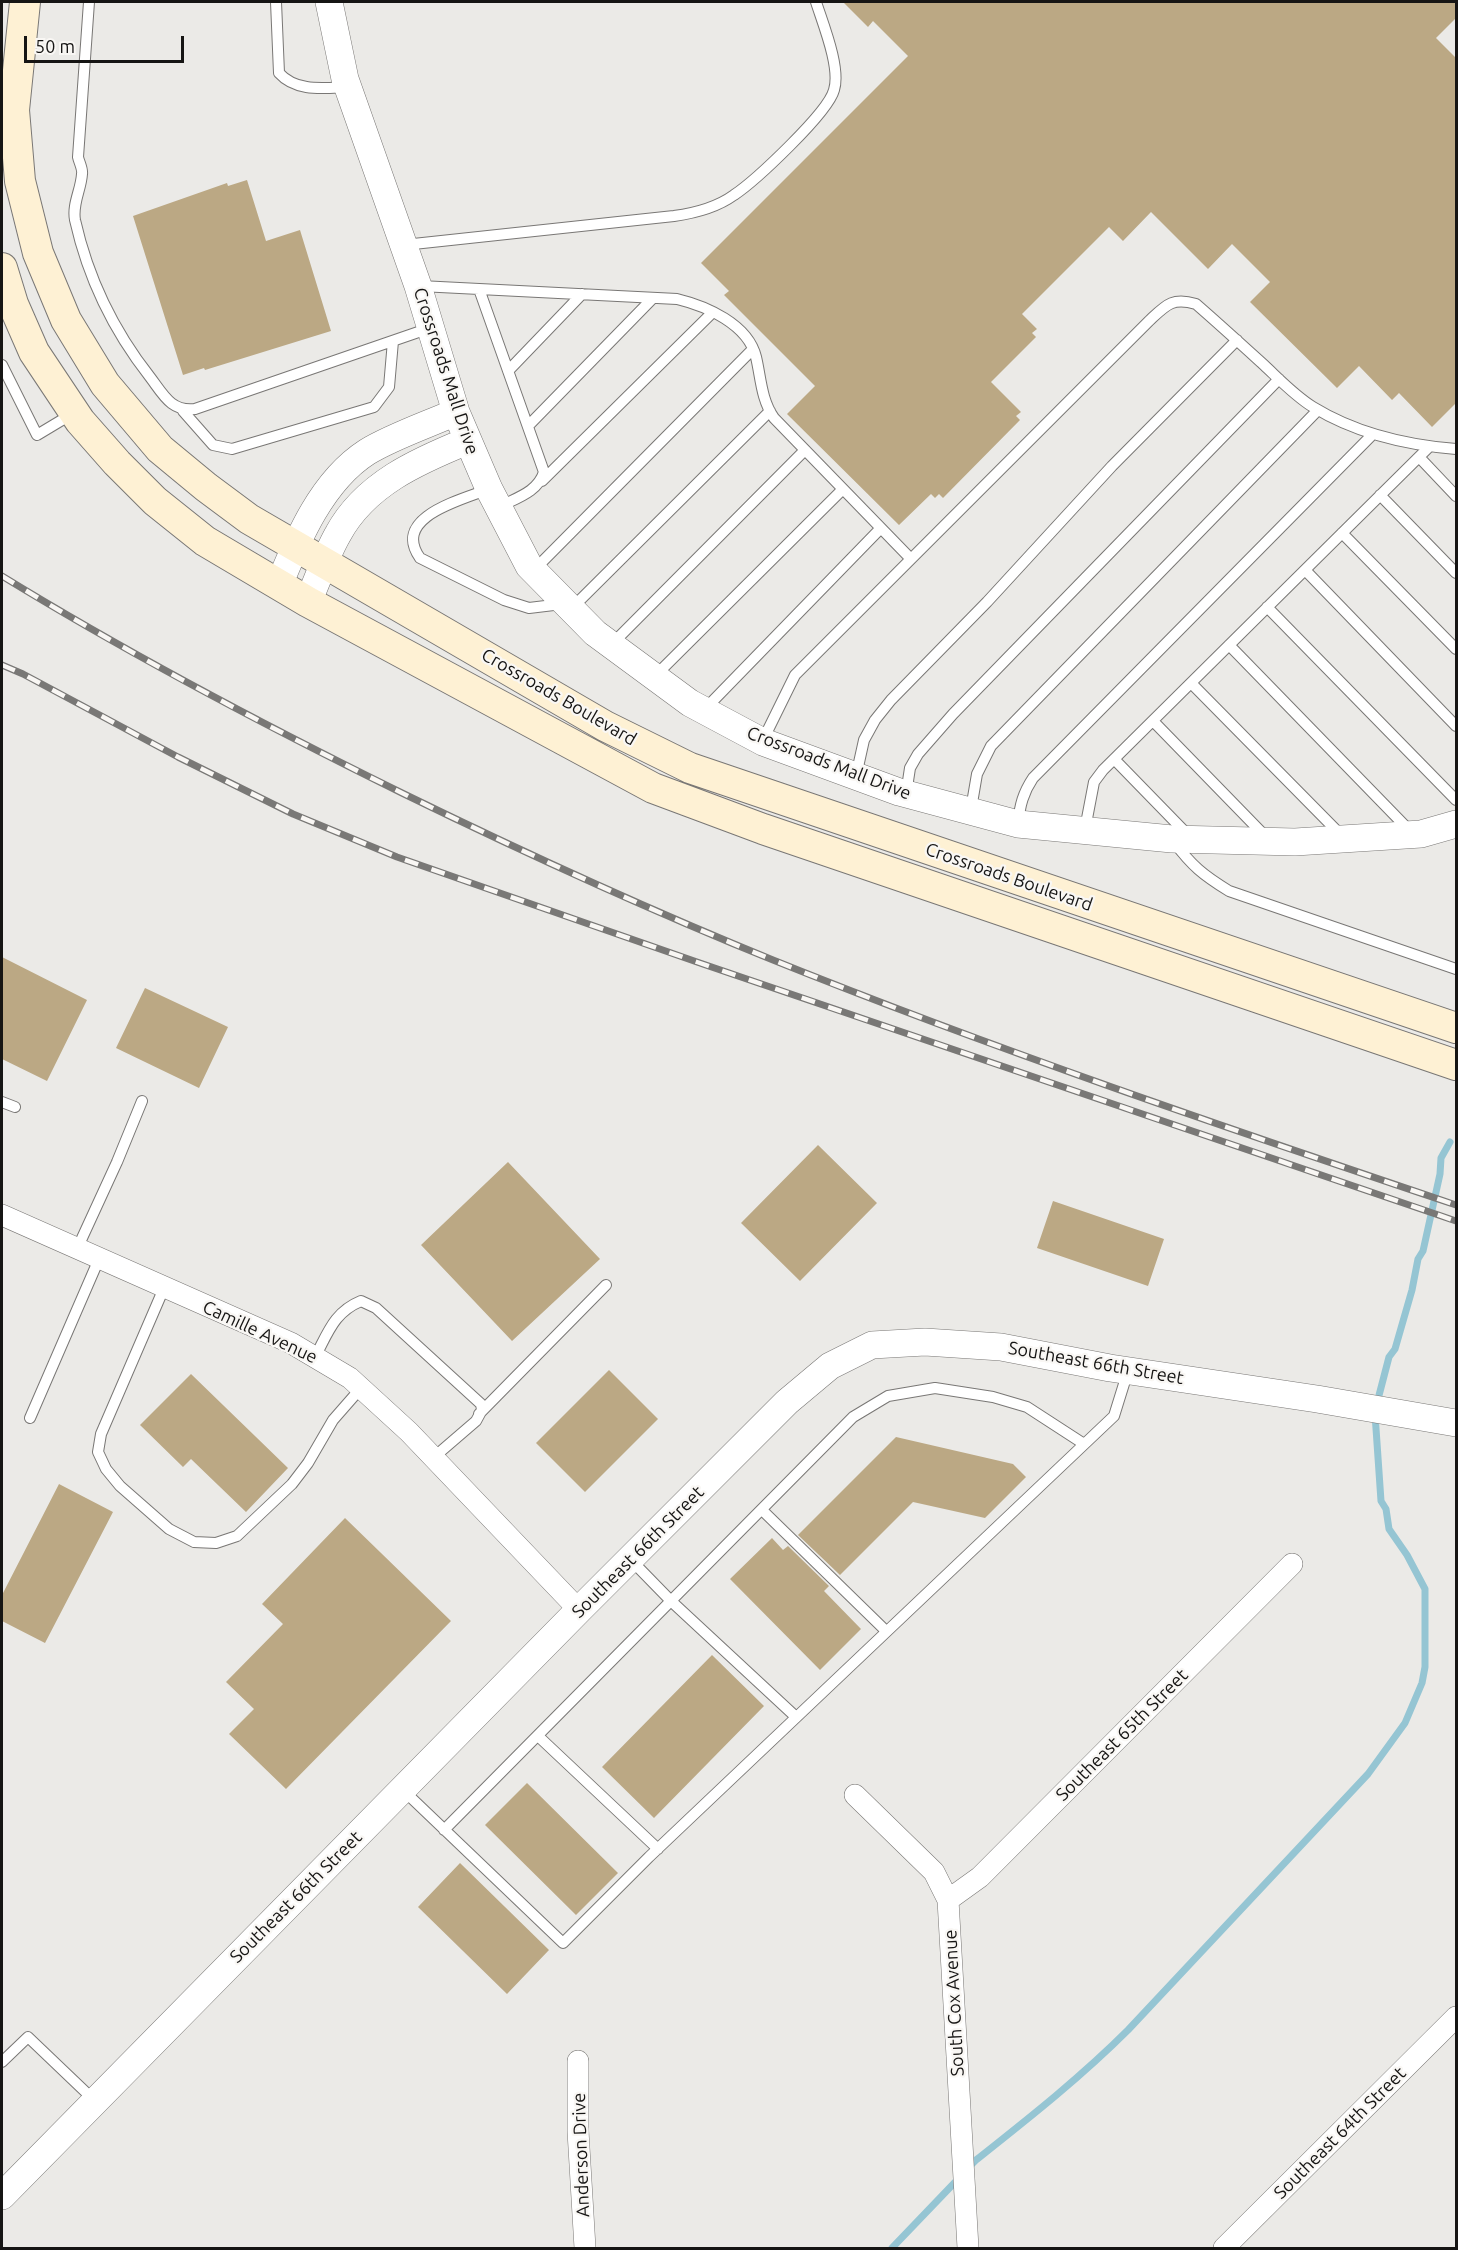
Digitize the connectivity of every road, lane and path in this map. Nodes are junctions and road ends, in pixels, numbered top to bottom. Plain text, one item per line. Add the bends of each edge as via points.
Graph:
1 (26, 2) edge
2 (89, 2) edge
3 (276, 2) edge
4 (330, 2) edge
5 (816, 2) edge
6 (348, 87) junction
7 (404, 245) junction
8 (2, 268) edge
9 (418, 286) junction
10 (479, 289) junction
11 (582, 294) junction
12 (653, 298) junction
13 (713, 312) junction
14 (431, 328) junction
15 (1237, 340) junction
16 (393, 341) junction
17 (753, 349) junction
18 (2, 365) edge
19 (508, 371) junction
20 (1279, 379) junction
21 (1318, 410) junction
22 (183, 411) junction
23 (770, 411) junction
24 (456, 412) junction
25 (74, 413) junction
26 (528, 426) junction
27 (1372, 435) junction
28 (467, 441) junction
29 (1429, 447) junction
30 (1456, 449) edge
31 (805, 450) junction
32 (1419, 457) junction
33 (542, 481) junction
34 (843, 489) junction
35 (1380, 495) junction
36 (1456, 496) edge
37 (494, 498) junction
38 (881, 528) junction
39 (1342, 533) junction
40 (296, 544) junction
41 (911, 559) junction
42 (326, 562) junction
43 (1305, 570) junction
44 (533, 571) junction
45 (1456, 573) edge
46 (279, 585) junction
47 (308, 602) junction
48 (568, 606) junction
49 (1267, 607) junction
50 (611, 645) junction
51 (1229, 645) junction
52 (1456, 649) edge
53 (655, 677) junction
54 (1191, 683) junction
55 (704, 710) junction
56 (1153, 721) junction
57 (1456, 726) edge
58 (763, 742) junction
59 (1114, 759) junction
60 (856, 777) junction
61 (906, 794) junction
62 (1456, 800) edge
63 (970, 811) junction
64 (1018, 824) junction
65 (1456, 824) edge
66 (1084, 832) junction
67 (1412, 834) junction
68 (1182, 839) junction
69 (1344, 839) junction
70 (1270, 841) junction
71 (1456, 969) edge
72 (1456, 1028) edge
73 (1456, 1065) edge
74 (142, 1101) dead end
75 (2, 1102) edge
76 (15, 1107) dead end
77 (2, 1215) edge
78 (77, 1249) junction
79 (99, 1259) junction
80 (606, 1285) dead end
81 (164, 1288) junction
82 (315, 1357) junction
83 (1128, 1370) junction
84 (361, 1388) junction
85 (479, 1415) junction
86 (30, 1418) dead end
87 (1456, 1423) edge
88 (1084, 1444) junction
89 (433, 1458) junction
90 (762, 1510) junction
91 (630, 1559) junction
92 (1292, 1564) dead end
93 (671, 1601) junction
94 (579, 1610) junction
95 (886, 1631) junction
96 (796, 1717) junction
97 (538, 1736) junction
98 (402, 1790) junction
99 (855, 1795) dead end
100 (444, 1830) junction
101 (658, 1849) junction
102 (948, 1900) junction
103 (1456, 2016) edge
104 (578, 2061) dead end
105 (2, 2062) edge
106 (95, 2101) junction
107 (2, 2196) edge
108 (585, 2248) edge
109 (968, 2248) edge
110 (1224, 2248) edge

1 - 40 main road, Crossroads Boulevard via 14,110 20,181 38,253 66,320 105,384 160,449 249,519
2 - 22 lane via 78,157 82,173 75,216 85,258 106,310 129,350 171,403
3 - 6 lane via 279,74 296,85
4 - 6 street, Crossroads Mall Drive
5 - 7 lane via 834,64 835,88 830,100 734,196 705,210 674,216
6 - 7 street, Crossroads Mall Drive
7 - 9 street, Crossroads Mall Drive
8 - 25 main road, Crossroads Boulevard via 34,352
9 - 10 lane
9 - 14 street, Crossroads Mall Drive
10 - 11 lane
10 - 19 lane
11 - 12 lane
11 - 19 lane
12 - 13 lane via 677,299
12 - 26 lane
13 - 17 lane via 744,335
13 - 33 lane
14 - 16 lane
14 - 24 street, Crossroads Mall Drive
15 - 20 lane
15 - 41 lane via 1196,304 1183,300 1170,303
15 - 60 lane via 891,700 864,740
16 - 22 lane
16 - 22 lane via 389,387 374,407 232,449 213,445
17 - 23 lane
17 - 44 lane
18 - 25 lane via 37,435
19 - 26 lane
20 - 21 lane
20 - 61 lane via 953,714 918,753 910,768
21 - 27 lane
21 - 63 lane via 991,746 977,774
23 - 31 lane
23 - 48 lane
24 - 28 street, Crossroads Mall Drive
24 - 40 street via 367,453 337,480 311,515
25 - 46 main road, Crossroads Boulevard via 154,501 205,541
26 - 33 lane via 544,472
27 - 29 lane
27 - 64 lane via 1033,778 1020,802
28 - 37 street, Crossroads Mall Drive
28 - 42 street via 417,461 387,480 357,507 339,532
29 - 30 lane
29 - 32 lane
31 - 34 lane
31 - 50 lane
32 - 35 lane
32 - 36 lane
33 - 37 lane via 533,490
34 - 38 lane
34 - 53 lane
35 - 39 lane
35 - 45 lane
37 - 44 street, Crossroads Mall Drive
37 - 48 lane via 430,513 411,536 420,558 504,600 530,608
38 - 41 lane
38 - 55 lane
39 - 43 lane
39 - 52 lane
40 - 42 main road, Crossroads Boulevard
40 - 46 street
41 - 58 lane via 795,675
42 - 47 street
42 - 72 main road, Crossroads Boulevard via 605,726 690,768
43 - 49 lane
43 - 57 lane
44 - 48 street, Crossroads Mall Drive
46 - 47 main road, Crossroads Boulevard
47 - 73 main road, Crossroads Boulevard via 653,788
48 - 50 street, Crossroads Mall Drive
49 - 51 lane
49 - 62 lane
50 - 53 street, Crossroads Mall Drive
51 - 54 lane
51 - 67 lane
53 - 55 street, Crossroads Mall Drive
54 - 56 lane
54 - 69 lane
55 - 58 street, Crossroads Mall Drive
56 - 59 lane
56 - 70 lane
58 - 60 street, Crossroads Mall Drive
59 - 66 lane via 1094,782
59 - 68 lane
60 - 61 street, Crossroads Mall Drive
61 - 63 street, Crossroads Mall Drive
63 - 64 street, Crossroads Mall Drive
64 - 66 street, Crossroads Mall Drive
65 - 67 street, Crossroads Mall Drive
66 - 68 street, Crossroads Mall Drive
67 - 69 street, Crossroads Mall Drive
68 - 70 street, Crossroads Mall Drive
68 - 71 lane via 1189,863 1230,891
69 - 70 street, Crossroads Mall Drive
74 - 78 lane
75 - 76 lane
77 - 78 street, Camille Avenue
78 - 79 street, Camille Avenue
79 - 81 street, Camille Avenue
79 - 86 lane
80 - 85 lane
81 - 82 street, Camille Avenue
81 - 84 lane via 101,1434 98,1452 120,1486 169,1529 194,1542 216,1543 237,1536 253,1523 292,1484 333,1420
82 - 84 street, Camille Avenue
82 - 85 lane via 338,1315 361,1301 376,1308 481,1404
83 - 87 street, Southeast 66th Street
83 - 88 lane via 1114,1416
83 - 91 street, Southeast 66th Street via 1001,1347 925,1342 872,1345 830,1366 787,1402
84 - 89 street, Camille Avenue
85 - 89 lane
88 - 90 lane via 1028,1407 993,1397 935,1388 888,1396 853,1417
88 - 95 lane
89 - 94 street, Camille Avenue
90 - 93 lane
90 - 95 lane
91 - 93 lane
91 - 94 street, Southeast 66th Street
92 - 102 street, Southeast 65th Street via 980,1877
93 - 96 lane
93 - 97 lane
94 - 98 street, Southeast 66th Street
95 - 96 lane
96 - 101 lane
97 - 100 lane
97 - 101 lane
98 - 100 lane
98 - 106 street, Southeast 66th Street
99 - 102 street, South Cox Avenue via 934,1872
100 - 101 lane via 563,1943
102 - 109 street, South Cox Avenue
103 - 110 street, Southeast 64th Street
104 - 108 street, Anderson Drive
105 - 106 lane via 28,2037
106 - 107 street, Southeast 66th Street

